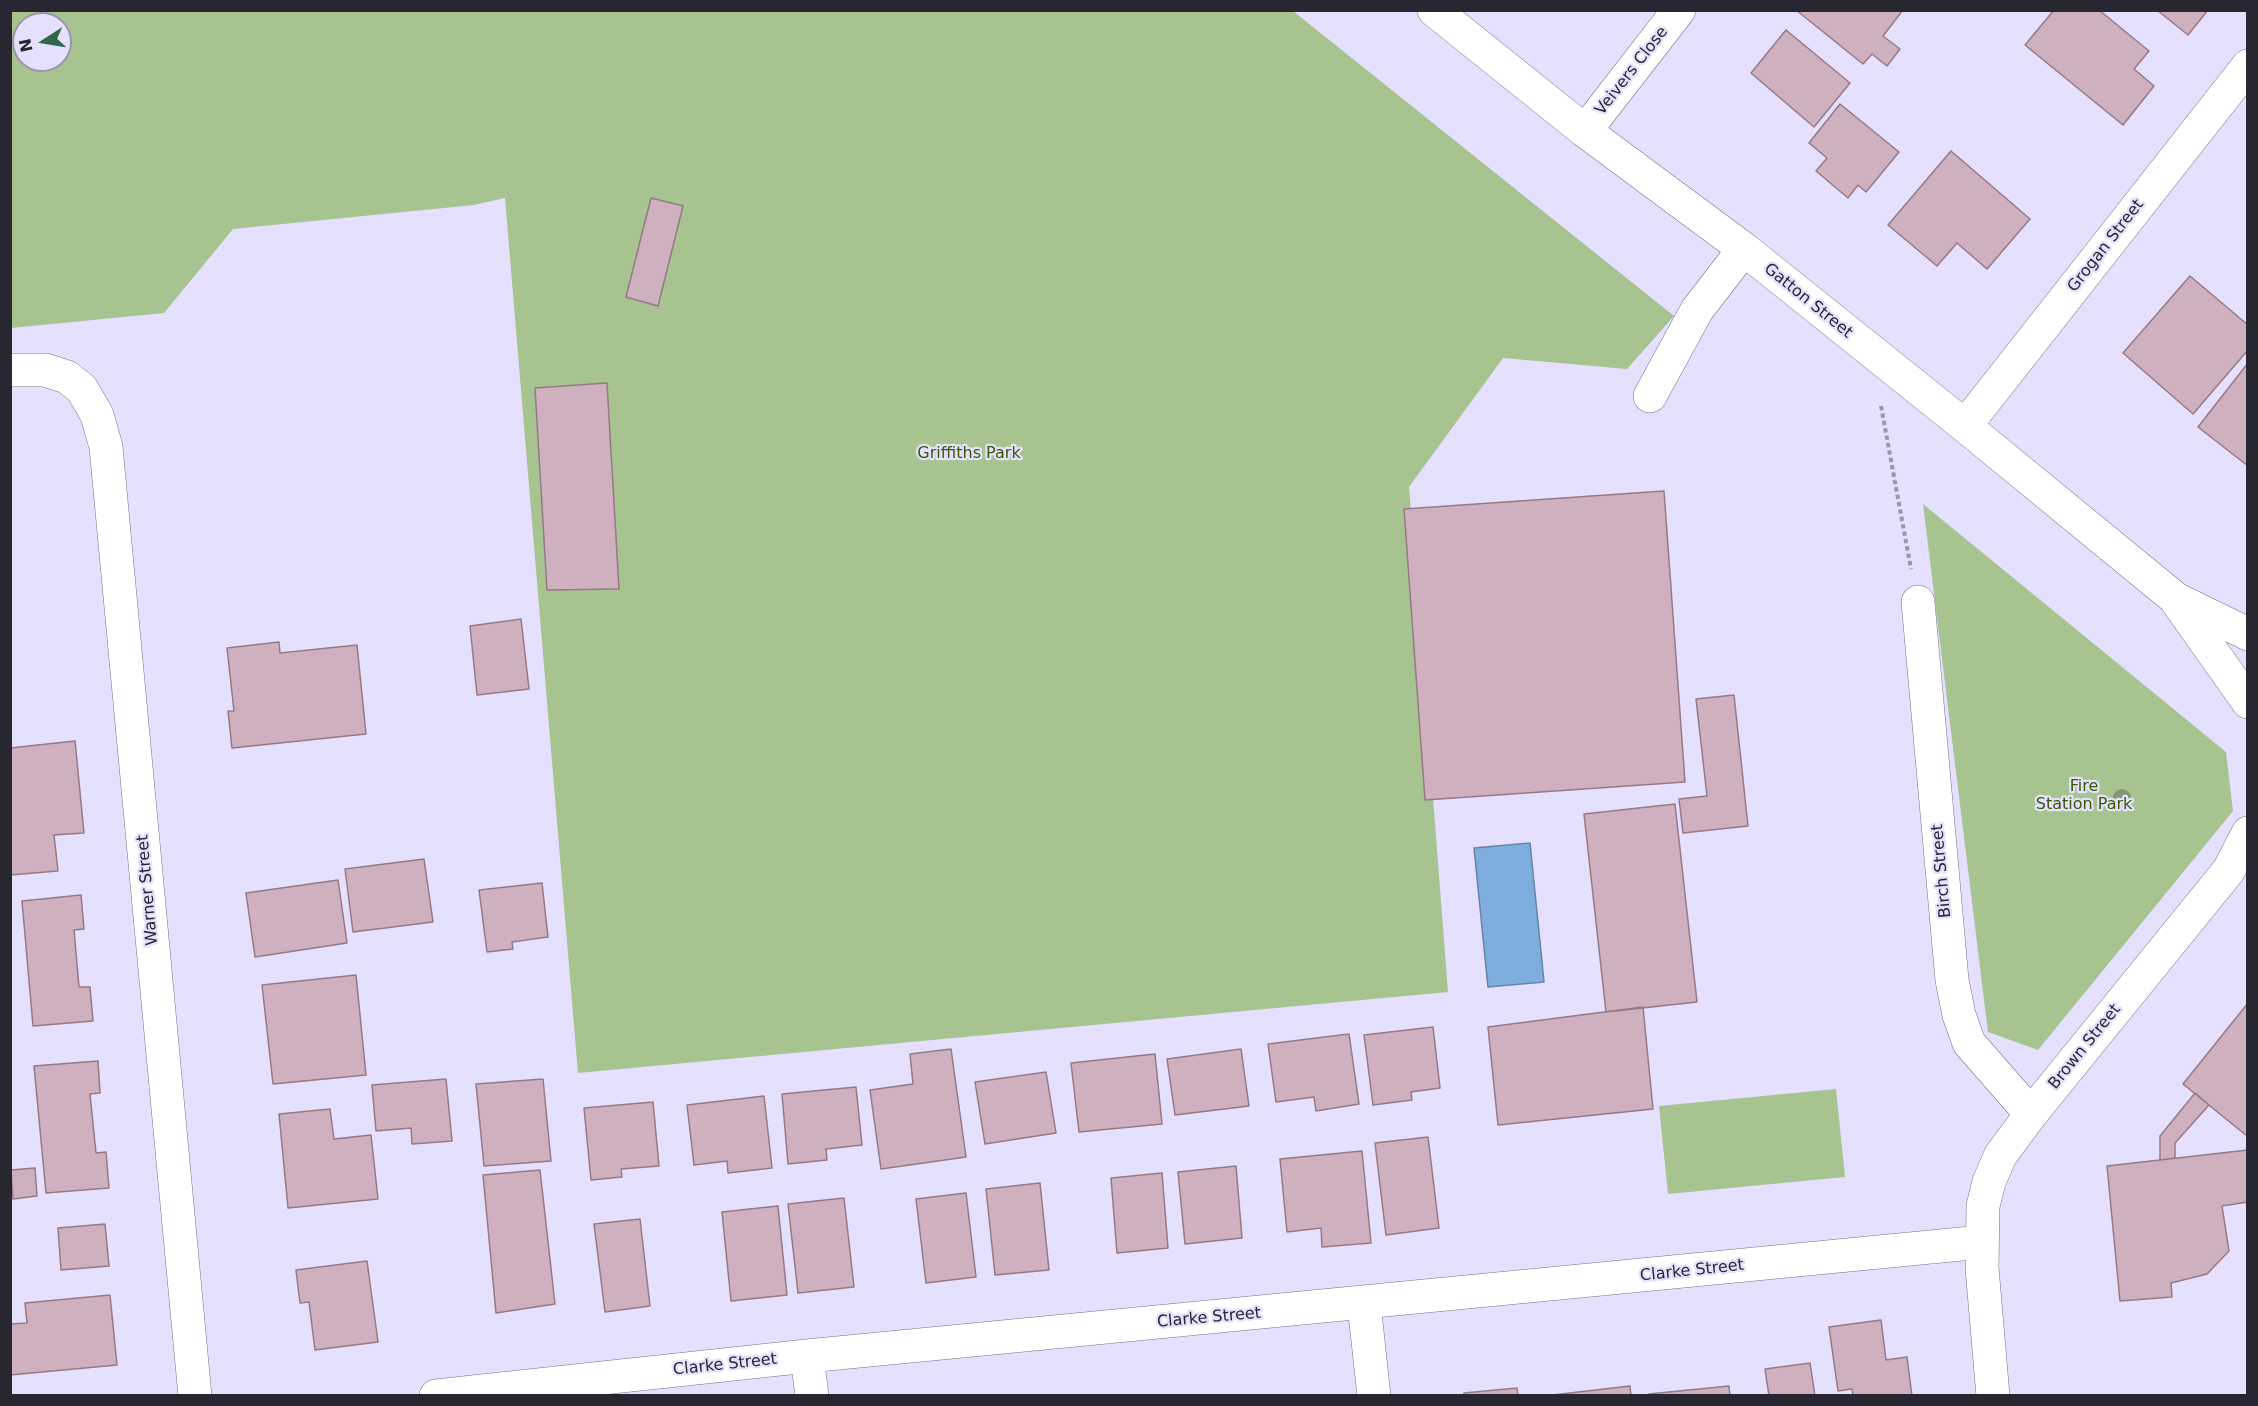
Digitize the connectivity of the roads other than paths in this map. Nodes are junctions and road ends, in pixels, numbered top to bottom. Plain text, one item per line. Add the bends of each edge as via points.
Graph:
1 (1434, 10) edge
2 (1679, 10) edge
3 (2247, 66) edge
4 (1585, 132) junction
5 (1744, 249) junction
6 (10, 369) edge
7 (1650, 396) dead end
8 (1965, 426) junction
9 (2176, 599) junction
10 (1917, 602) road end
11 (2247, 634) edge
12 (2247, 702) edge
13 (2247, 833) edge
14 (2238, 863) edge
15 (2031, 1114) junction
16 (1982, 1242) junction
17 (1365, 1304) junction
18 (807, 1356) junction
19 (195, 1395) edge
20 (436, 1395) edge
21 (812, 1395) edge
22 (1374, 1395) edge
23 (1993, 1395) edge

1 - 4 street, Gatton Street
2 - 4 street, Veivers Close
3 - 8 street, Grogan Street
4 - 5 street, Gatton Street
5 - 7 street via 1697,310
5 - 8 street, Gatton Street
6 - 19 street, Warner Street via 45,370 67,377 82,389 97,415 106,447
8 - 9 street, Gatton Street
9 - 11 street
9 - 12 street
10 - 15 street, Birch Street via 1952,980 1959,1015 1969,1043
13 - 14 street, Brown Street
14 - 15 street, Brown Street
15 - 16 street, Brown Street via 2000,1156 1989,1182 1983,1206
16 - 17 street, Clarke Street
16 - 23 street via 1983,1300
17 - 18 street, Clarke Street
17 - 22 street
18 - 20 street, Clarke Street
18 - 21 street

